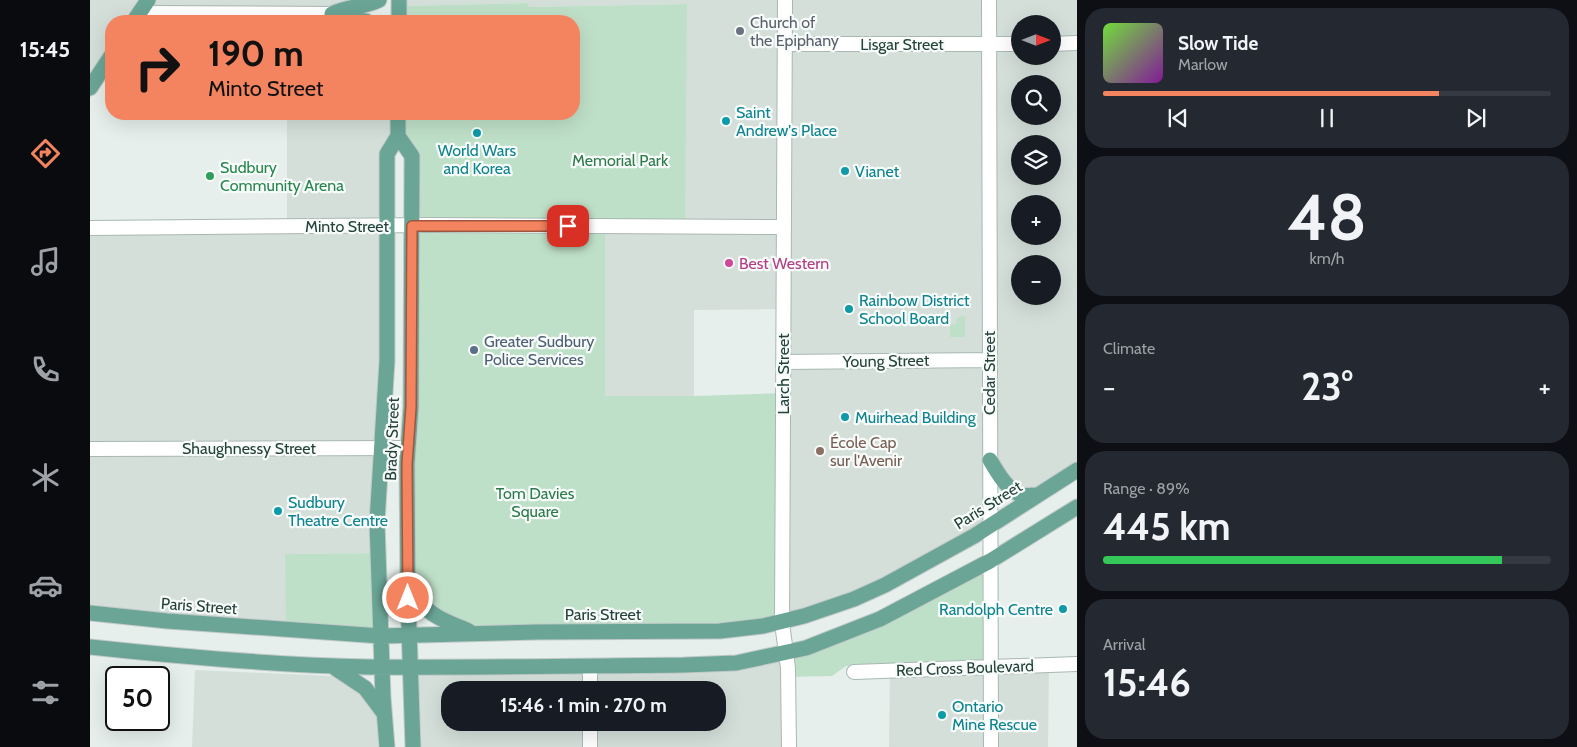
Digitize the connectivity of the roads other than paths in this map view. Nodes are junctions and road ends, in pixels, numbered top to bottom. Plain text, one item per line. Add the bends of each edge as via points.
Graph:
1 (379, 0) edge
2 (399, 0) edge
3 (785, 0) edge
4 (989, 0) edge
5 (141, 11) edge
6 (332, 14) joint
7 (398, 15) edge
8 (1077, 43) edge
9 (784, 44) junction
10 (988, 44) junction
11 (1011, 44) edge
12 (1061, 44) edge
13 (105, 65) edge
14 (90, 88) edge
15 (398, 120) edge
16 (398, 136) junction
17 (386, 226) junction
18 (412, 226) junction
19 (90, 228) edge
20 (783, 228) junction
21 (989, 360) junction
22 (784, 362) junction
23 (382, 448) junction
24 (408, 448) junction
25 (90, 449) edge
26 (990, 460) junction
27 (1077, 470) edge
28 (1038, 495) junction
29 (1077, 507) edge
30 (990, 526) junction
31 (990, 561) junction
32 (408, 580) junction
33 (90, 613) edge
34 (782, 623) junction
35 (476, 633) junction
36 (408, 635) junction
37 (381, 636) junction
38 (90, 647) edge
39 (785, 652) junction
40 (1077, 664) edge
41 (331, 665) junction
42 (590, 666) junction
43 (382, 667) junction
44 (409, 667) junction
45 (990, 667) junction
46 (854, 672) dead end
47 (590, 681) edge
48 (384, 713) junction
49 (590, 731) edge
50 (387, 747) edge
51 (413, 747) edge
52 (590, 747) edge
53 (789, 747) edge
54 (991, 747) edge

1 - 6 main road
2 - 7 main road
3 - 9 street, Larch Street
4 - 10 street, Cedar Street
5 - 6 street
8 - 12 street
9 - 10 street, Lisgar Street
9 - 20 street, Larch Street
10 - 11 street, Lisgar Street
10 - 21 street, Cedar Street
13 - 14 main road
15 - 16 main road, Brady Street
16 - 17 main road, Brady Street via 386,154
16 - 18 main road, Brady Street via 412,156
17 - 18 street, Minto Street
17 - 19 street, Minto Street
17 - 23 main road, Brady Street via 387,361
18 - 20 street, Minto Street
18 - 24 main road, Brady Street
20 - 22 street, Larch Street
21 - 22 street, Young Street
21 - 26 street, Cedar Street
22 - 34 street, Larch Street
23 - 24 street, Shaughnessy Street
23 - 25 street, Shaughnessy Street
23 - 37 main road, Brady Street via 377,522
24 - 32 main road, Brady Street
26 - 28 main road via 1012,490 1021,495
26 - 30 street, Cedar Street
27 - 28 main road, Paris Street
28 - 30 main road, Paris Street
29 - 31 main road
30 - 31 street, Cedar Street
30 - 34 main road, Paris Street via 885,585
31 - 39 main road via 880,619 806,648
31 - 45 street, Cedar Street
32 - 35 main road via 421,604 437,616
32 - 36 main road, Brady Street
33 - 37 main road, Paris Street
34 - 35 main road, Paris Street via 720,631
34 - 39 street, Larch Street
35 - 36 main road, Paris Street
36 - 37 main road, Paris Street
36 - 44 main road, Brady Street
37 - 43 main road, Brady Street
38 - 41 main road
39 - 42 main road via 736,663
39 - 53 street, Larch Street
40 - 45 street, Red Cross Boulevard
41 - 43 main road
41 - 48 main road via 365,688
42 - 44 main road
42 - 47 street
43 - 44 main road
43 - 48 main road, Brady Street
44 - 51 main road, Brady Street
45 - 46 street, Red Cross Boulevard
45 - 54 street, Cedar Street
48 - 50 main road, Brady Street
49 - 52 street

